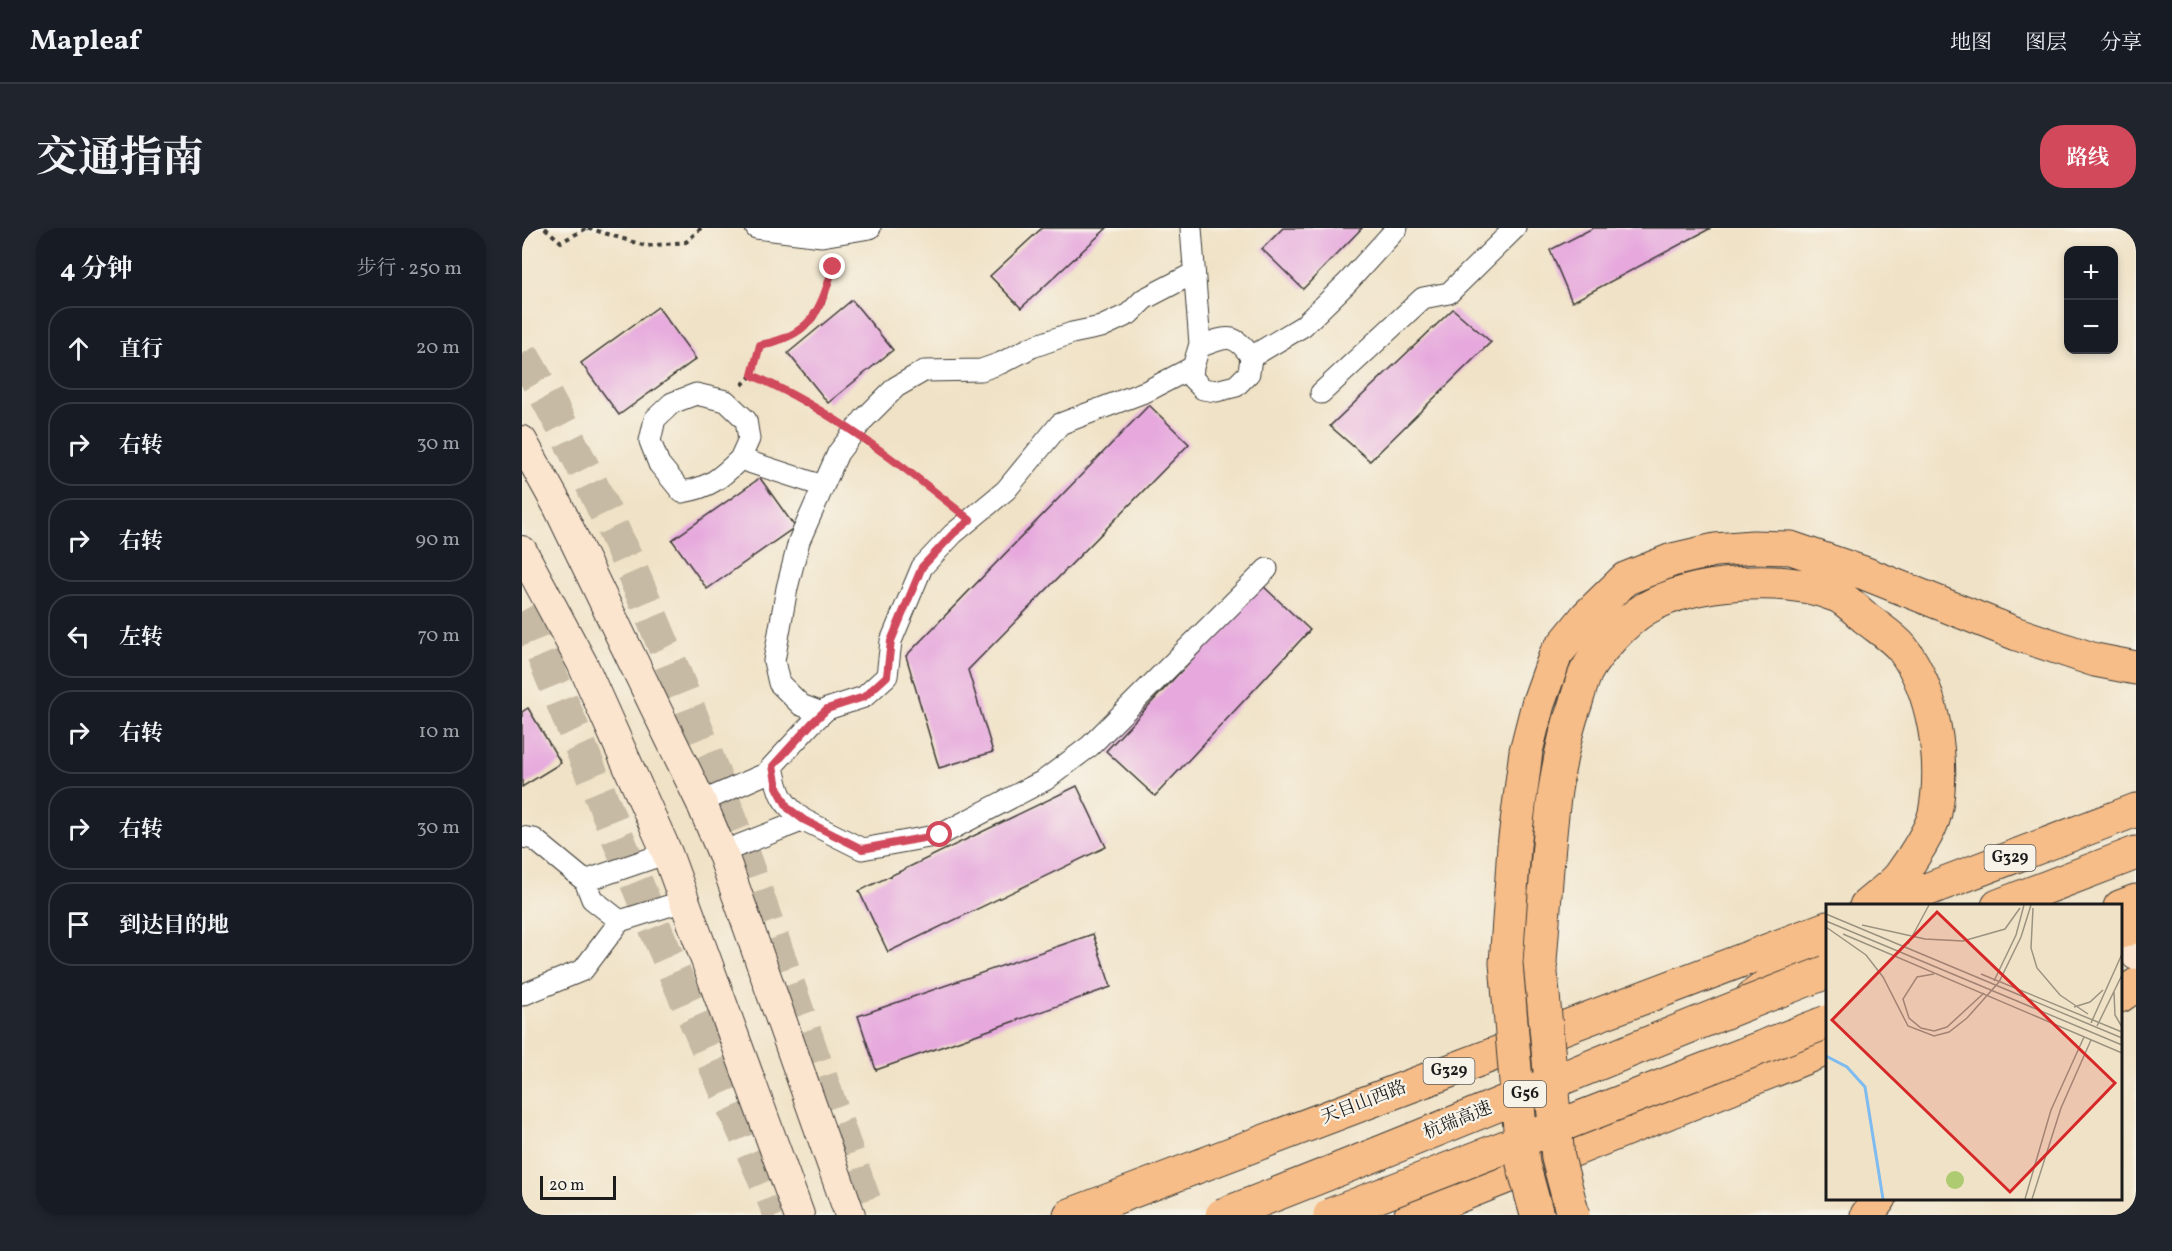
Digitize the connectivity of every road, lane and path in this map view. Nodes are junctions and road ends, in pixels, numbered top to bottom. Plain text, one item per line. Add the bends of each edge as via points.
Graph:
1 (546, 228) edge
2 (587, 228) edge
3 (701, 228) edge
4 (756, 228) edge
5 (870, 228) edge
6 (1191, 228) edge
7 (1397, 228) edge
8 (1515, 228) edge
9 (830, 234) junction
10 (1194, 273) junction
11 (1199, 346) junction
12 (1251, 357) junction
13 (1193, 367) junction
14 (1321, 393) dead end
15 (522, 441) edge
16 (740, 459) junction
17 (823, 486) junction
18 (970, 520) junction
19 (522, 551) edge
20 (1267, 569) dead end
21 (2136, 668) edge
22 (822, 713) junction
23 (773, 766) junction
24 (701, 802) junction
25 (2136, 810) edge
26 (804, 820) junction
27 (522, 837) edge
28 (722, 852) junction
29 (2136, 852) edge
30 (666, 853) junction
31 (585, 881) junction
32 (684, 901) junction
33 (1868, 904) edge
34 (1889, 904) edge
35 (2003, 904) edge
36 (620, 921) junction
37 (1826, 928) edge
38 (1826, 941) edge
39 (1826, 972) edge
40 (2136, 985) edge
41 (522, 995) edge
42 (2121, 995) edge
43 (1742, 1005) junction
44 (1826, 1022) edge
45 (1826, 1049) edge
46 (1878, 1200) edge
47 (800, 1215) edge
48 (850, 1215) edge
49 (1070, 1215) edge
50 (1222, 1215) edge
51 (1330, 1215) edge
52 (1412, 1215) edge
53 (1537, 1215) edge
54 (1573, 1215) edge
55 (1867, 1215) edge

1 - 2 path via 561,242
2 - 3 path via 646,246 686,242
4 - 9 street
5 - 9 street
6 - 10 street
7 - 12 street via 1303,326
8 - 14 street via 1449,293 1423,297
9 - 18 path, bridge via 833,267 824,298 809,324 780,341 760,345 752,375 836,421
10 - 11 street
10 - 17 street via 1101,327 1032,347 981,369 924,371 896,387 838,453
11 - 12 street via 1225,337 1242,343
11 - 13 street
12 - 13 street via 1249,373 1236,386 1216,391 1203,389 1192,378
13 - 18 street via 1147,391 1060,424 1006,490
15 - 24 main road via 558,506
16 - 16 street via 749,439 746,420 726,401 696,394 672,403 655,419 650,441 659,464 682,492 698,490 720,479
16 - 17 street
17 - 22 street via 799,541 786,588 774,662 779,683 801,705
18 - 22 street via 922,567 891,641 887,676 864,697
19 - 30 main road via 582,663
20 - 26 street via 1090,746 1044,780 940,835 862,849
21 - 53 highway, bridge via 2095,660 2017,634 1791,548 1715,550 1671,560 1624,579 1556,654 1526,751 1514,846 1506,963 1524,1164
22 - 23 street
23 - 24 street via 765,774
23 - 26 street via 777,787 788,808
24 - 28 main road
25 - 34 highway, G329
26 - 28 street
27 - 31 street via 534,839
28 - 48 main road
29 - 35 highway
30 - 31 street
30 - 32 main road
31 - 36 street via 592,899
32 - 36 street
32 - 47 main road
33 - 54 highway, bridge via 1899,877 1935,814 1939,764 1935,726 1922,684 1901,647 1840,597 1786,583 1721,584 1682,593 1644,610 1612,637 1586,672 1560,758 1548,849 1540,962 1558,1158
36 - 41 street via 583,970
37 - 49 highway, 天目山西路 / G329
38 - 43 highway
39 - 43 highway, 杭瑞高速 / G56, bridge
40 - 42 highway
43 - 50 highway, 杭瑞高速 / G56, bridge
44 - 51 highway, G56, bridge
45 - 52 highway
46 - 55 highway

